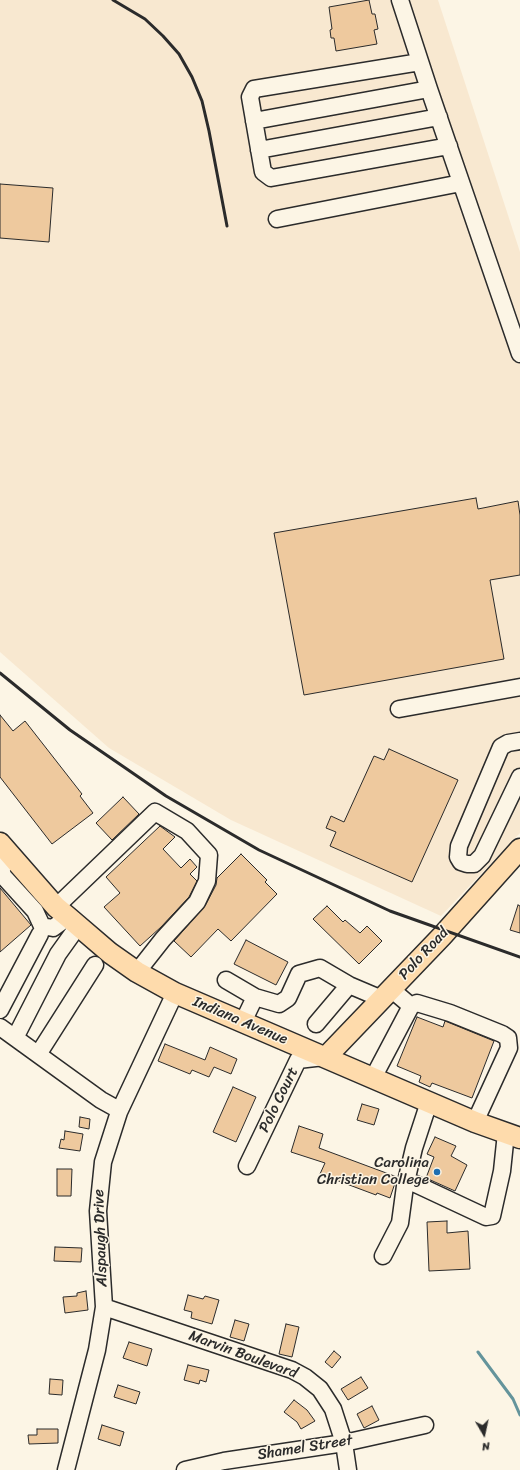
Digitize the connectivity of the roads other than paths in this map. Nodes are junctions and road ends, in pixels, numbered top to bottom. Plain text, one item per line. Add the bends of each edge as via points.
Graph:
1 (400, 0) edge
2 (420, 62) junction
3 (429, 89) junction
4 (439, 117) junction
5 (254, 121) junction
6 (449, 146) junction
7 (259, 150) junction
8 (462, 183) junction
9 (277, 219) dead end
10 (520, 354) edge
11 (520, 687) edge
12 (399, 709) dead end
13 (520, 741) edge
14 (520, 778) edge
15 (6, 850) edge
16 (516, 859) edge
17 (67, 917) junction
18 (40, 934) dead end
19 (95, 965) dead end
20 (137, 972) junction
21 (226, 980) dead end
22 (349, 985) junction
23 (175, 994) junction
24 (387, 994) junction
25 (255, 997) junction
26 (411, 1006) junction
27 (0, 1010) edge
28 (243, 1022) junction
29 (316, 1024) dead end
30 (0, 1027) edge
31 (15, 1038) junction
32 (39, 1054) junction
33 (326, 1057) junction
34 (373, 1078) junction
35 (429, 1102) junction
36 (119, 1110) junction
37 (475, 1122) junction
38 (513, 1136) edge
39 (247, 1166) dead end
40 (407, 1180) junction
41 (383, 1256) dead end
42 (104, 1307) junction
43 (425, 1425) dead end
44 (344, 1443) junction
45 (66, 1470) edge
46 (185, 1470) edge
47 (348, 1470) edge

1 - 2 street
2 - 3 street
2 - 5 street via 254,89 250,97
3 - 4 street
3 - 5 street
4 - 6 street
4 - 7 street
5 - 7 street
6 - 7 street via 270,178 263,172
6 - 8 street
8 - 9 street
8 - 10 street
11 - 12 street
13 - 14 street via 501,747 459,846 458,857 461,862 474,864 482,856
15 - 17 main road, Indiana Avenue
16 - 24 main road, Polo Road
17 - 20 main road, Indiana Avenue
17 - 20 street via 155,812 187,831 209,856 207,882 197,902 162,939
17 - 31 street via 58,954
18 - 27 street
19 - 32 street
20 - 23 main road, Indiana Avenue
21 - 25 street
22 - 24 street
22 - 25 street via 320,968 299,974 288,998 279,1004
22 - 29 street
23 - 28 main road, Indiana Avenue
23 - 36 street, Alspaugh Drive
24 - 26 street
24 - 33 main road, Polo Road
25 - 28 street
26 - 34 street
26 - 37 street via 417,1003 450,1013 508,1038 509,1048
28 - 33 main road, Indiana Avenue
30 - 31 street
31 - 32 street
32 - 36 street via 101,1100
33 - 34 main road, Indiana Avenue
33 - 39 street, Polo Court via 298,1060
34 - 35 main road, Indiana Avenue
35 - 37 main road, Indiana Avenue
35 - 40 street
36 - 42 street, Alspaugh Drive via 107,1145 99,1186 98,1211
37 - 38 main road, Indiana Avenue
38 - 40 street via 492,1216 486,1217
40 - 41 street via 400,1223
42 - 44 street, Marvin Boulevard via 292,1370 326,1397 333,1409
42 - 45 street, Alspaugh Drive via 97,1350
43 - 44 street, Shamel Street
44 - 46 street, Shamel Street via 224,1461
44 - 47 street, Marvin Boulevard

